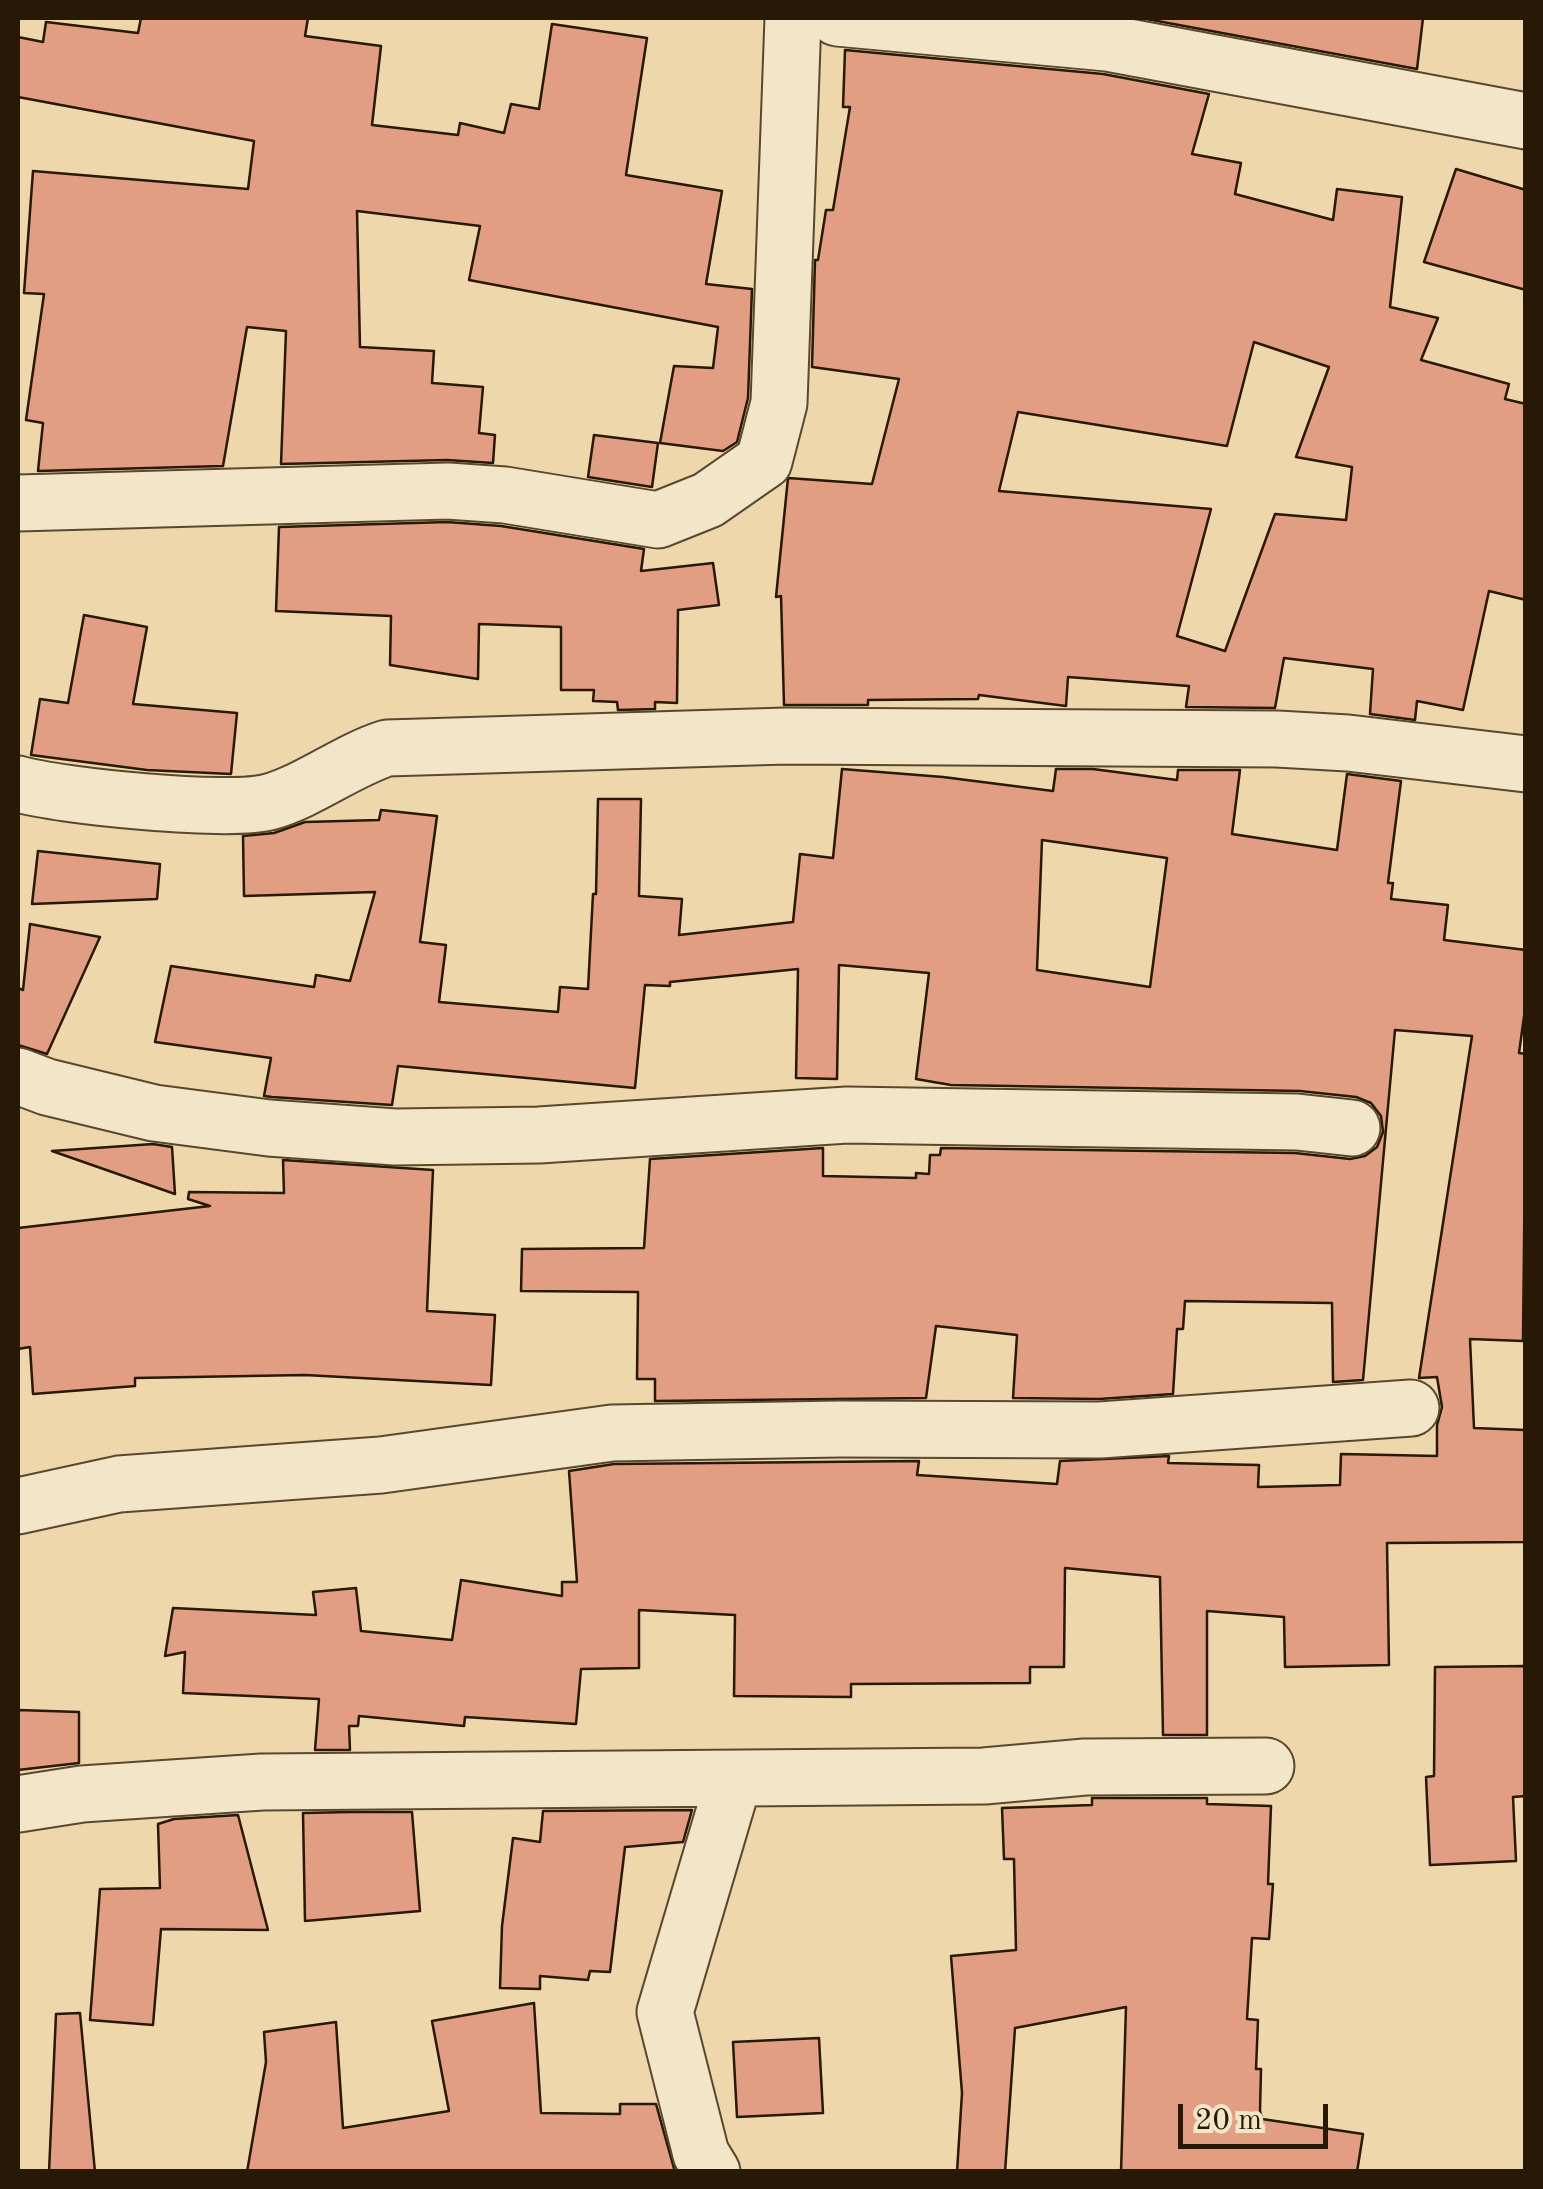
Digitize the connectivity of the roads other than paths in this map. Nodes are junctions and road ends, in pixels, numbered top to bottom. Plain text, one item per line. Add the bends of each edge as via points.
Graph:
1 (794, 18) edge
2 (837, 18) edge
3 (1526, 121) edge
4 (18, 503) edge
5 (1526, 764) edge
6 (18, 784) edge
7 (18, 1076) edge
8 (1352, 1128) dead end
9 (1411, 1408) dead end
10 (18, 1506) edge
11 (1266, 1766) dead end
12 (734, 1780) junction
13 (18, 1804) edge
14 (712, 2172) edge

1 - 4 street via 779,402 764,461 708,500 658,520 448,490
2 - 3 street via 1108,44
5 - 6 street via 1277,739 786,736 387,748 267,803 229,806
7 - 8 street via 154,1114 395,1136 540,1135 847,1115
9 - 10 street via 1100,1430 612,1433 381,1465 119,1484
11 - 12 street
12 - 13 street via 376,1778 82,1794
12 - 14 street via 665,2012 701,2154

